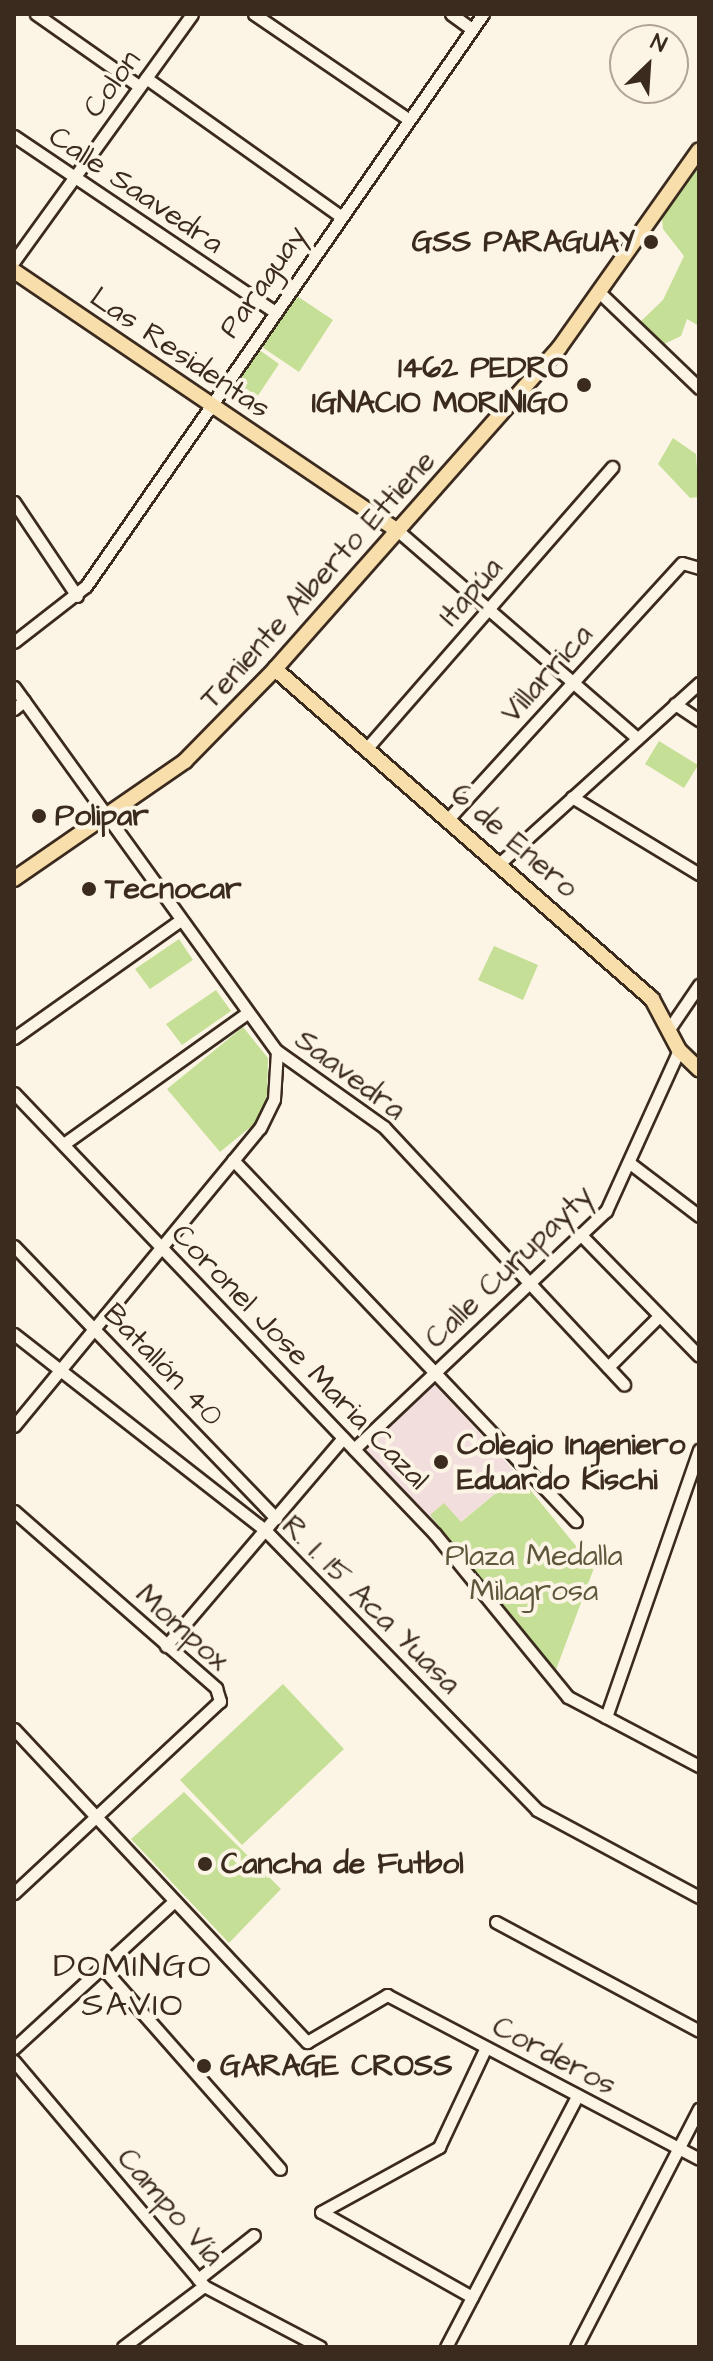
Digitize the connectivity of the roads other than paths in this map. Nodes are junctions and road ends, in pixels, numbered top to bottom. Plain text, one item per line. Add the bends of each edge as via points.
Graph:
1 (36, 14) edge
2 (192, 14) edge
3 (254, 14) edge
4 (451, 14) edge
5 (483, 14) edge
6 (472, 29) junction
7 (143, 82) junction
8 (408, 119) junction
9 (14, 136) edge
10 (699, 150) edge
11 (74, 177) junction
12 (339, 215) junction
13 (14, 261) edge
14 (14, 271) edge
15 (598, 291) junction
16 (272, 310) junction
17 (699, 388) edge
18 (209, 403) junction
19 (612, 467) dead end
20 (14, 502) edge
21 (397, 530) junction
22 (699, 568) edge
23 (77, 596) junction
24 (490, 606) junction
25 (14, 642) edge
26 (275, 669) junction
27 (573, 681) junction
28 (699, 683) edge
29 (14, 687) edge
30 (675, 704) junction
31 (19, 705) edge
32 (699, 720) edge
33 (637, 738) junction
34 (367, 748) junction
35 (572, 797) junction
36 (108, 817) junction
37 (449, 818) junction
38 (501, 862) junction
39 (699, 874) edge
40 (14, 879) edge
41 (179, 921) junction
42 (699, 985) edge
43 (246, 1014) junction
44 (671, 1026) junction
45 (14, 1038) edge
46 (679, 1050) junction
47 (277, 1051) junction
48 (699, 1069) edge
49 (14, 1093) edge
50 (65, 1143) junction
51 (233, 1160) junction
52 (631, 1164) junction
53 (699, 1216) edge
54 (580, 1234) junction
55 (161, 1245) junction
56 (14, 1246) edge
57 (529, 1280) junction
58 (658, 1317) junction
59 (94, 1328) junction
60 (14, 1334) edge
61 (699, 1356) edge
62 (608, 1367) junction
63 (437, 1371) junction
64 (60, 1372) junction
65 (624, 1384) dead end
66 (14, 1426) edge
67 (343, 1438) junction
68 (354, 1449) junction
69 (699, 1450) edge
70 (14, 1511) edge
71 (276, 1518) junction
72 (576, 1521) dead end
73 (265, 1530) junction
74 (166, 1646) junction
75 (606, 1717) junction
76 (16, 1734) edge
77 (699, 1766) edge
78 (95, 1819) junction
79 (14, 1893) edge
80 (699, 1897) edge
81 (172, 1903) junction
82 (496, 1922) dead end
83 (102, 1967) junction
84 (699, 2031) edge
85 (486, 2047) junction
86 (14, 2048) edge
87 (14, 2061) edge
88 (578, 2095) junction
89 (699, 2109) edge
90 (679, 2148) junction
91 (699, 2159) edge
92 (280, 2169) dead end
93 (254, 2235) dead end
94 (201, 2282) junction
95 (472, 2297) junction
96 (123, 2347) edge
97 (320, 2347) edge
98 (446, 2347) edge
99 (576, 2347) edge

1 - 7 street
2 - 7 street, Colon
3 - 8 street
4 - 6 street
5 - 6 street, Paraguay
6 - 8 street, Paraguay
7 - 11 street, Colon
7 - 12 street
8 - 12 street, Paraguay
9 - 11 street, Calle Saavedra
10 - 15 main road, Teniente Alberto Ettiene
11 - 13 street, Colon
11 - 16 street, Calle Saavedra
12 - 16 street, Paraguay
14 - 18 main road, Las Residentas
15 - 17 street
15 - 21 main road, Teniente Alberto Ettiene via 510,406
16 - 18 street, Paraguay
18 - 21 main road, Las Residentas
18 - 23 street, Paraguay
19 - 24 street, Itapúa
20 - 23 street
21 - 24 street
21 - 26 main road, Teniente Alberto Ettiene
22 - 27 street, Villarrica via 682,563
23 - 25 street, Paraguay
24 - 27 street
24 - 34 street, Itapúa
26 - 34 main road, 6 de Enero
26 - 36 main road, Teniente Alberto Ettiene via 185,761
27 - 33 street
27 - 37 street, Villarrica
28 - 30 street
29 - 31 street, Saavedra
30 - 32 street
30 - 33 street
31 - 36 street, Saavedra
33 - 35 street
34 - 37 main road, 6 de Enero
35 - 38 street
35 - 39 street
36 - 40 main road, Teniente Alberto Ettiene
36 - 41 street, Saavedra
37 - 38 main road, 6 de Enero
38 - 44 main road, 6 de Enero via 652,999
41 - 43 street, Saavedra
41 - 45 street
42 - 44 street
43 - 47 street, Saavedra
43 - 50 street
44 - 46 main road, 6 de Enero
46 - 48 main road, 6 de Enero
46 - 52 street, Calle Curupayty
47 - 51 street via 269,1112
47 - 57 street, Saavedra via 384,1127
49 - 50 street, Coronel Jose Maria Cazal
50 - 55 street, Coronel Jose Maria Cazal
51 - 55 street
51 - 63 street
52 - 53 street
52 - 54 street, Calle Curupayty via 606,1211
54 - 57 street, Calle Curupayty
54 - 58 street
55 - 59 street
55 - 67 street, Coronel Jose Maria Cazal
56 - 59 street, Batallón 40
57 - 62 street, Saavedra
57 - 63 street, Calle Curupayty
58 - 61 street
58 - 62 street
59 - 64 street
59 - 71 street, Batallón 40
60 - 64 street, R. I. 15 Aca Yuasa
62 - 65 street, Saavedra
63 - 68 street, Calle Curupayty
63 - 72 street
64 - 66 street
64 - 73 street, R. I. 15 Aca Yuasa
67 - 68 street, Coronel Jose Maria Cazal
67 - 71 street
68 - 75 street, Coronel Jose Maria Cazal via 495,1603 568,1697
69 - 75 street
70 - 74 street, Mompox
71 - 73 street
73 - 74 street
73 - 80 street, R. I. 15 Aca Yuasa via 537,1810
74 - 78 street, Mompox via 216,1688 217,1709
75 - 77 street, Coronel Jose Maria Cazal
76 - 78 street
78 - 79 street
78 - 81 street
81 - 83 street
81 - 85 street, Corderos via 311,2043 387,1995
82 - 84 street
83 - 86 street
83 - 92 street
85 - 88 street, Corderos
85 - 95 street via 439,2147 323,2208 322,2216
87 - 94 street, Campo Vía
88 - 90 street, Corderos
88 - 95 street
89 - 90 street
90 - 91 street, Corderos
90 - 99 street
93 - 94 street
94 - 96 street
94 - 97 street, Campo Vía
95 - 98 street

